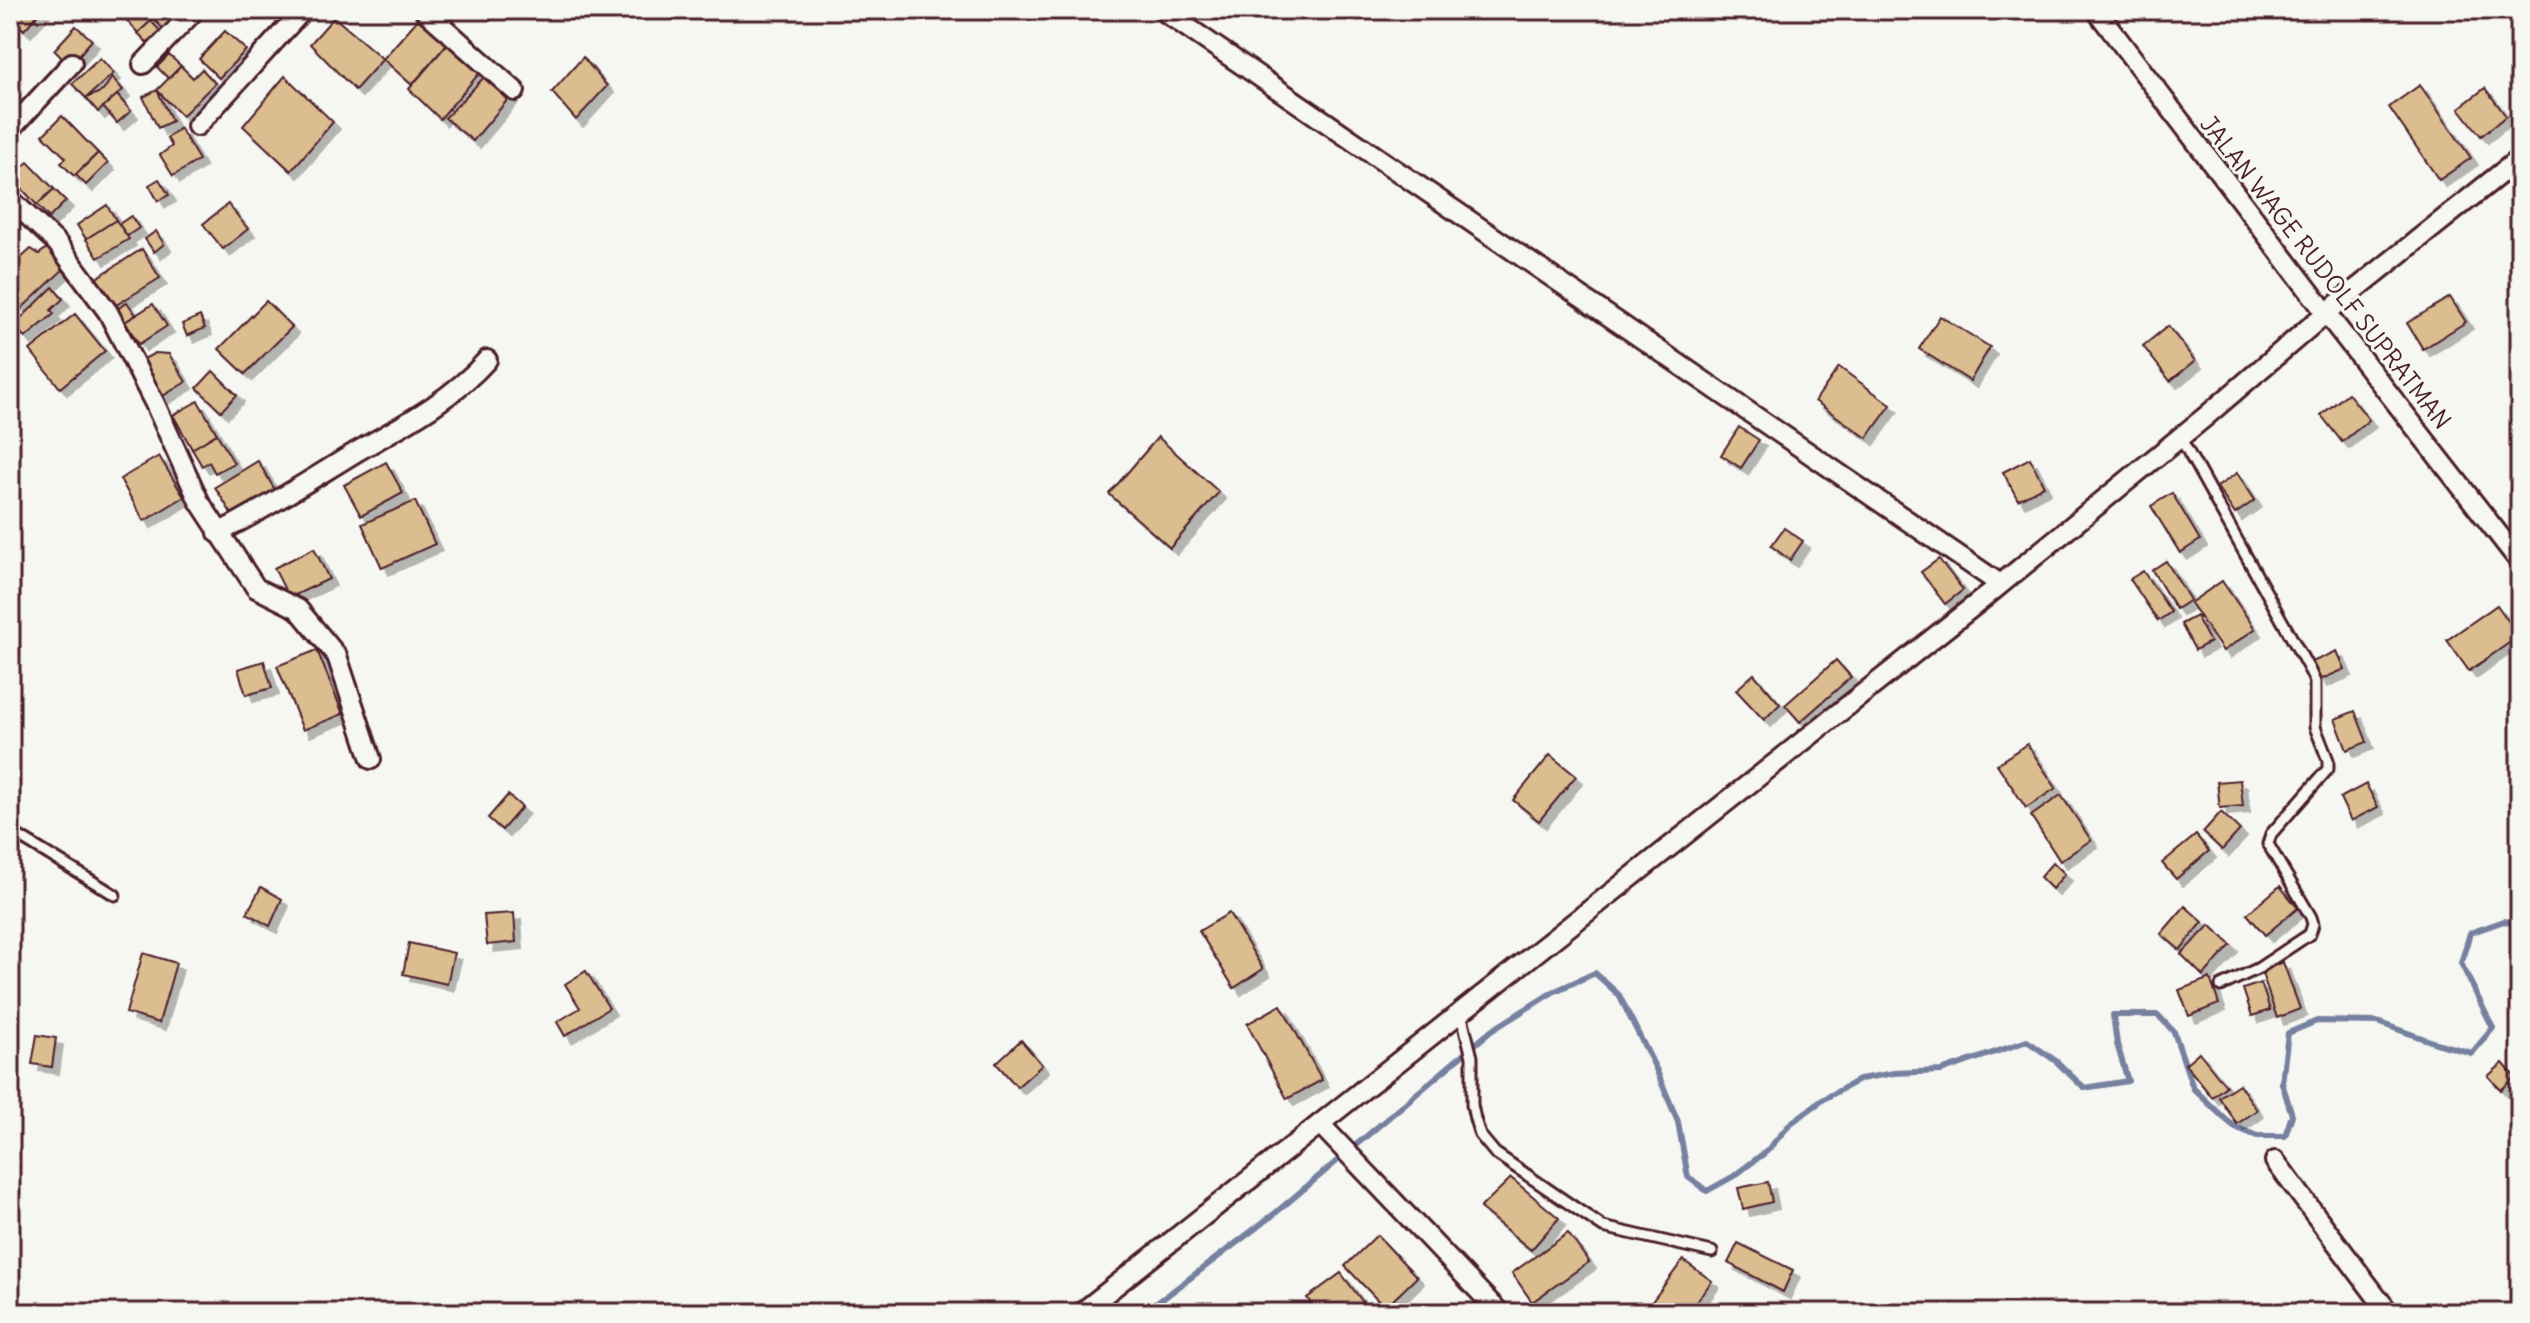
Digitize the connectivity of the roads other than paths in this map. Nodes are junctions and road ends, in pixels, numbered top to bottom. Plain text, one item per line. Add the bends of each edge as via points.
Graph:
1 (195, 10) edge
2 (303, 10) edge
3 (424, 10) edge
4 (1162, 10) edge
5 (2096, 10) edge
6 (72, 63) dead end
7 (143, 64) dead end
8 (515, 91) dead end
9 (197, 126) dead end
10 (10, 130) edge
11 (2520, 158) edge
12 (10, 199) edge
13 (2336, 325) junction
14 (487, 360) dead end
15 (2180, 437) junction
16 (218, 533) junction
17 (2520, 562) edge
18 (2000, 584) junction
19 (371, 759) dead end
20 (10, 831) edge
21 (115, 895) dead end
22 (2221, 986) dead end
23 (1461, 1013) junction
24 (1320, 1124) junction
25 (2275, 1161) dead end
26 (1712, 1252) dead end
27 (1081, 1313) edge
28 (1500, 1313) edge
29 (2389, 1313) edge

1 - 7 street
2 - 9 street
3 - 8 street
4 - 18 street
5 - 13 street, JALAN WAGE RUDOLF SUPRATMAN
6 - 10 street
11 - 13 street
12 - 16 street via 57,243 108,312
13 - 15 street
13 - 17 street, JALAN WAGE RUDOLF SUPRATMAN
14 - 16 street via 467,382 421,415
15 - 18 street
15 - 22 lane via 2310,671 2316,730 2328,760 2325,775 2271,834 2268,844 2311,917 2313,930 2259,968
16 - 19 street via 256,588 298,609 337,656
18 - 23 street
20 - 21 lane
23 - 24 street
23 - 26 lane via 1472,1057 1475,1119 1495,1153 1603,1227
24 - 27 street
24 - 28 street
25 - 29 street

